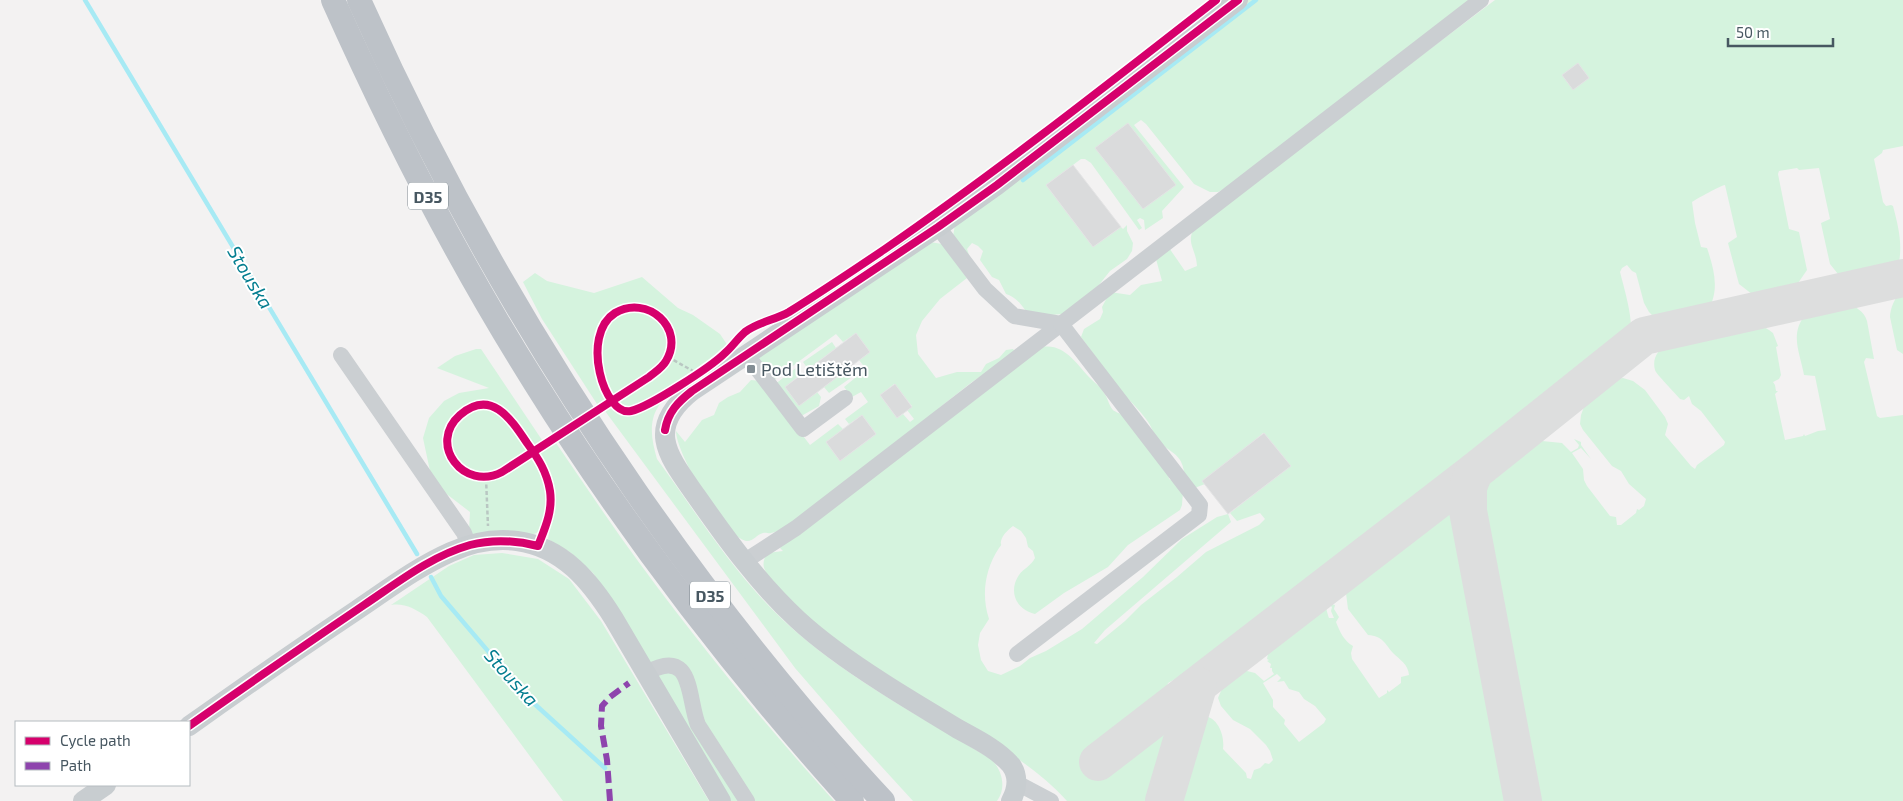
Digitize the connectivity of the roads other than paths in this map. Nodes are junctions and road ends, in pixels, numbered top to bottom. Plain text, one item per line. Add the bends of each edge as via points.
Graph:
1 (333, 0) edge
2 (359, 0) edge
3 (1238, 0) edge
4 (1481, 0) edge
5 (938, 227) junction
6 (1061, 324) junction
7 (746, 354) junction
8 (341, 355) dead end
9 (845, 398) dead end
10 (469, 546) junction
11 (744, 561) junction
12 (1016, 654) dead end
13 (646, 673) junction
14 (190, 725) edge
15 (105, 786) edge
16 (1014, 792) edge
17 (83, 801) edge
18 (721, 801) edge
19 (746, 801) edge
20 (852, 801) edge
21 (883, 801) edge
22 (1051, 801) edge

1 - 20 highway, D35 via 435,210 536,384 647,550 763,700
2 - 21 highway, D35 via 456,200 556,373 700,582 789,694
3 - 5 main road
4 - 6 lane
5 - 6 lane via 985,289 1014,316
5 - 7 main road
6 - 11 lane via 796,528
6 - 12 lane via 1200,505 1198,515
7 - 9 lane via 803,429
7 - 11 main road via 684,397 668,415 665,430 668,452 675,465
8 - 10 lane via 464,533
10 - 13 main road via 489,541 516,541 538,546 556,555 590,584
10 - 14 main road via 413,572
11 - 16 main road via 775,597 835,651 1000,755 1013,768
13 - 18 main road
13 - 19 lane via 664,665 676,667 684,674 698,726
15 - 17 main road
16 - 22 lane

